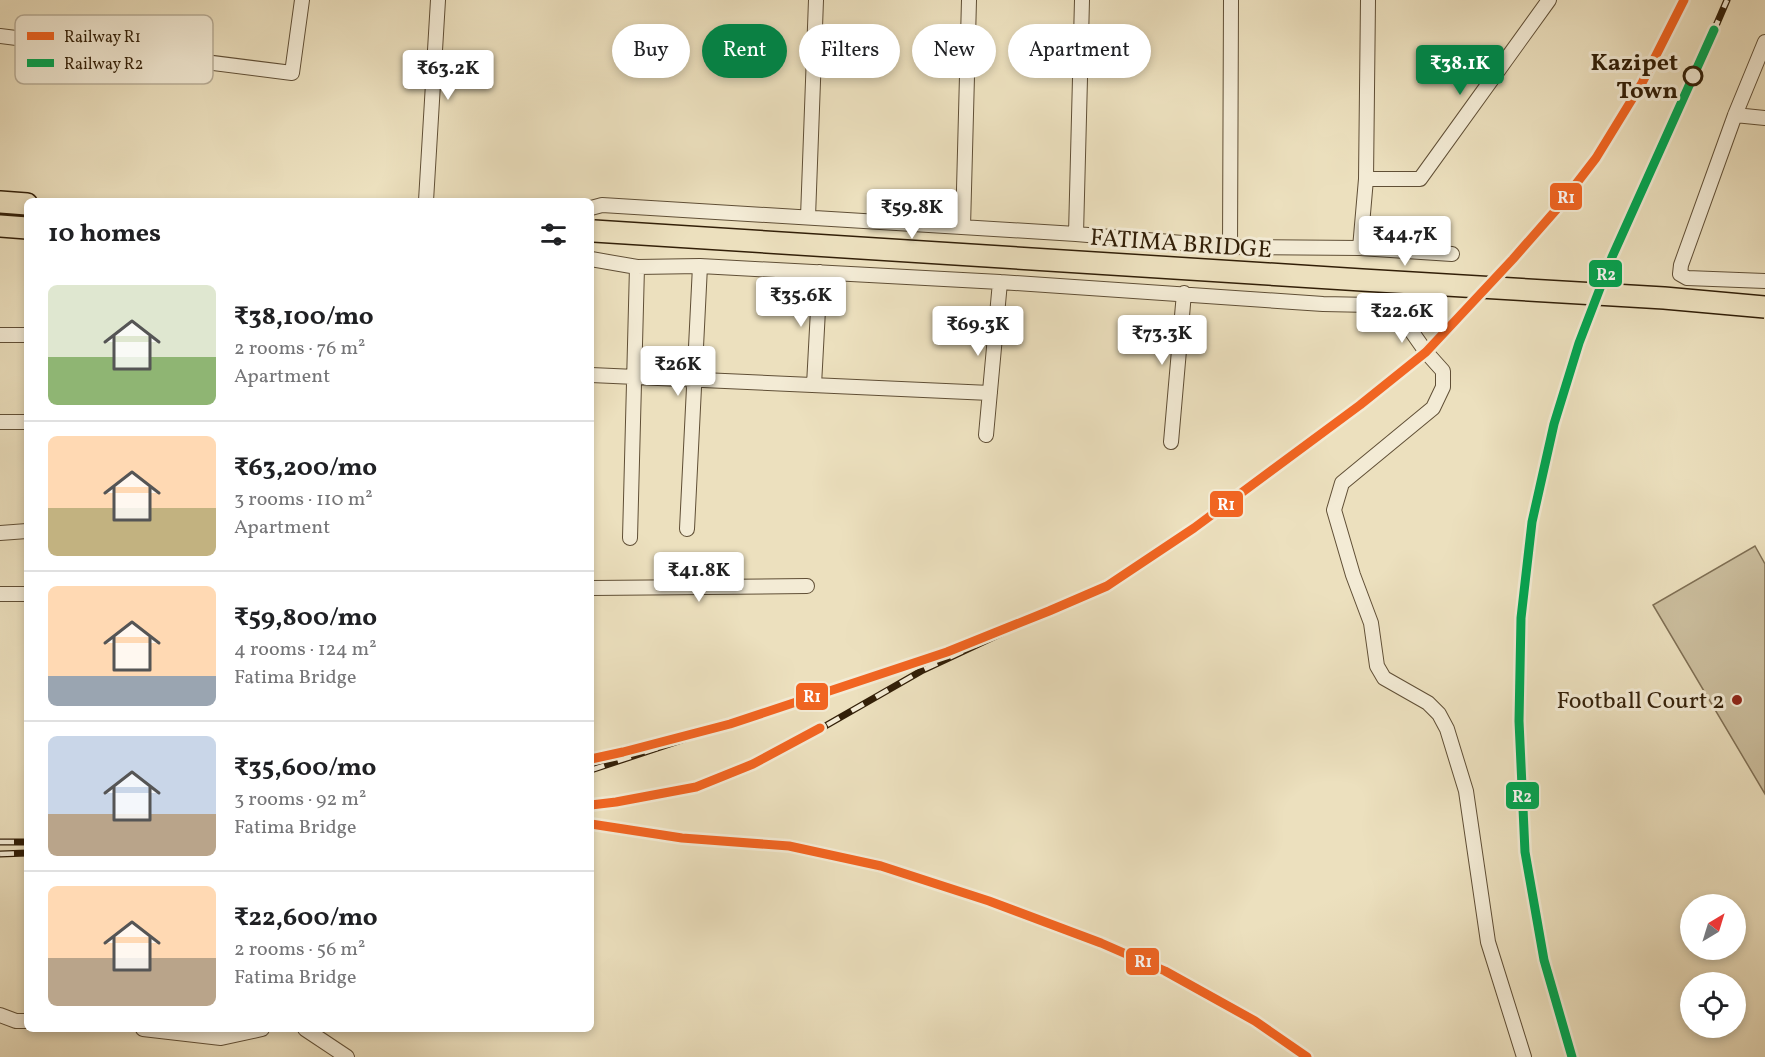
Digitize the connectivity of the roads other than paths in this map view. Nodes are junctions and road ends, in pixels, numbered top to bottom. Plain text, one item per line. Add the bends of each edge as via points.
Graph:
1 (302, 0) edge
2 (438, 0) edge
3 (816, 0) edge
4 (969, 0) edge
5 (1082, 0) edge
6 (1231, 0) edge
7 (1368, 0) edge
8 (1548, 0) edge
9 (0, 36) edge
10 (15, 38) edge
11 (1765, 42) edge
12 (213, 63) edge
13 (1735, 115) junction
14 (1765, 118) edge
15 (1365, 179) junction
16 (426, 198) edge
17 (0, 202) edge
18 (24, 204) edge
19 (594, 207) edge
20 (808, 217) junction
21 (0, 226) edge
22 (963, 227) junction
23 (24, 228) edge
24 (594, 231) edge
25 (1076, 234) junction
26 (1230, 247) junction
27 (1360, 248) junction
28 (1452, 254) dead end
29 (594, 260) edge
30 (700, 266) junction
31 (637, 267) junction
32 (820, 272) junction
33 (1765, 281) edge
34 (1000, 282) junction
35 (1184, 293) junction
36 (1765, 307) edge
37 (0, 335) edge
38 (24, 335) edge
39 (594, 375) edge
40 (634, 377) junction
41 (695, 380) junction
42 (814, 385) junction
43 (990, 393) junction
44 (0, 422) edge
45 (24, 422) edge
46 (986, 435) dead end
47 (1171, 442) dead end
48 (687, 530) dead end
49 (24, 531) edge
50 (0, 533) edge
51 (630, 538) dead end
52 (807, 586) dead end
53 (594, 588) edge
54 (0, 594) edge
55 (24, 594) edge
56 (0, 1015) edge
57 (24, 1021) edge
58 (169, 1032) edge
59 (248, 1032) edge
60 (310, 1032) edge
61 (347, 1057) edge
62 (1524, 1057) edge

1 - 12 street via 292,73
2 - 16 street
3 - 20 street
4 - 22 street
5 - 25 street
6 - 26 street
7 - 15 street
8 - 15 street via 1420,179
9 - 10 street
11 - 13 street
13 - 14 street
13 - 33 street via 1680,274 1687,278
15 - 27 street
17 - 18 main road
19 - 20 street
20 - 22 street
21 - 23 main road
22 - 25 street
24 - 36 main road, FATIMA BRIDGE, bridge
25 - 26 street
26 - 27 street
27 - 28 street
29 - 31 street
30 - 31 street
30 - 32 street
30 - 41 street
31 - 40 street
32 - 34 street
32 - 42 street
34 - 35 street
34 - 43 street
35 - 47 street
35 - 62 street via 1385,308 1400,315 1443,371 1443,387 1433,408 1342,483 1334,510 1371,623 1377,666 1384,678 1428,703 1447,729 1466,791 1488,942
37 - 38 street
39 - 40 street
40 - 41 street
40 - 51 street
41 - 42 street
41 - 48 street
42 - 43 street
43 - 46 street
44 - 45 street
49 - 50 street
52 - 53 street
54 - 55 street
56 - 57 street
58 - 59 street via 221,1038
60 - 61 street

